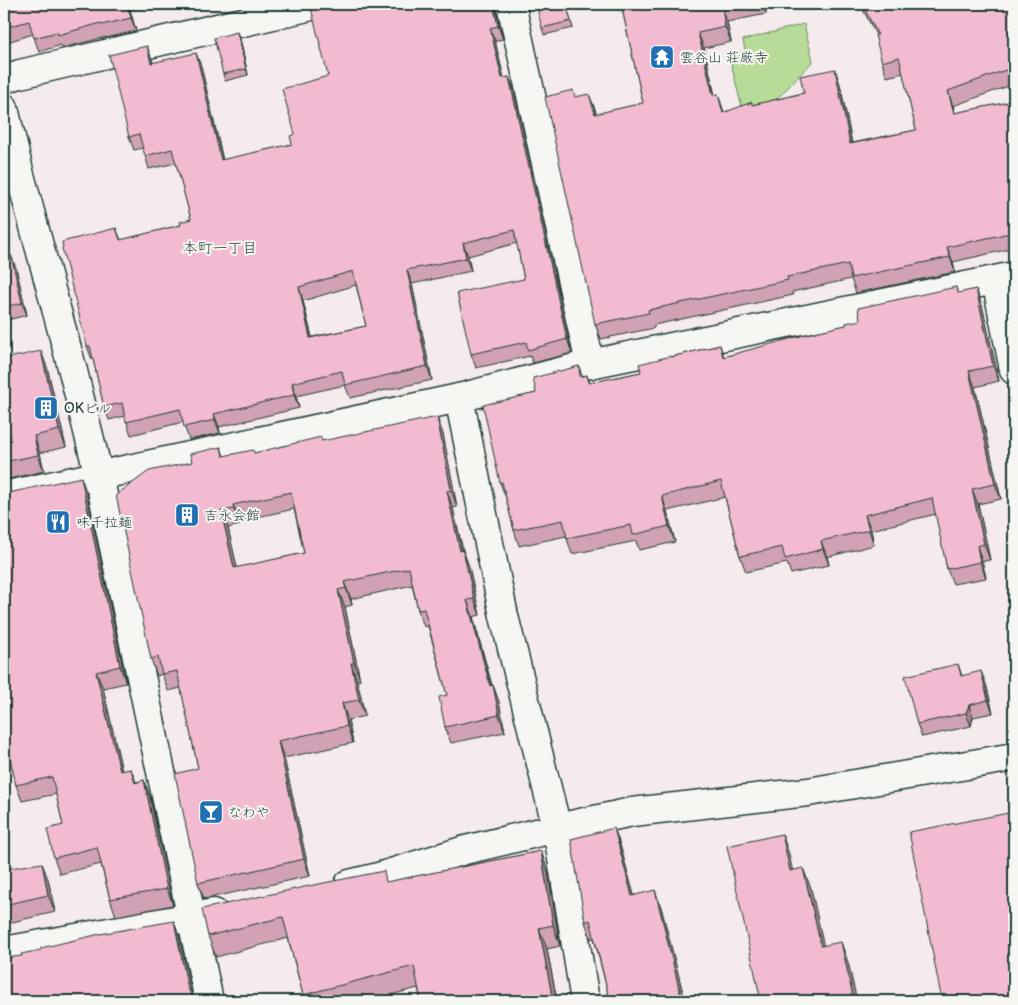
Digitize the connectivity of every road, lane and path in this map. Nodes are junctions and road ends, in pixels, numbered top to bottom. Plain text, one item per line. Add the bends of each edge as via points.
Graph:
1 (320, 4) edge
2 (510, 4) edge
3 (4, 79) edge
4 (4, 108) edge
5 (1005, 278) edge
6 (590, 364) junction
7 (1014, 370) edge
8 (459, 398) junction
9 (99, 476) junction
10 (4, 496) edge
11 (1014, 757) edge
12 (557, 828) junction
13 (322, 890) edge
14 (239, 908) edge
15 (192, 918) junction
16 (4, 951) edge
17 (209, 1001) edge
18 (585, 1001) edge

1 - 3 street
2 - 6 street
4 - 9 street
5 - 6 street
5 - 7 street
6 - 8 street
8 - 9 street
8 - 12 street via 504,616
9 - 10 street
9 - 15 street
11 - 12 street via 808,792 632,812
12 - 13 street
12 - 18 street
14 - 15 street
15 - 16 street
15 - 17 street

